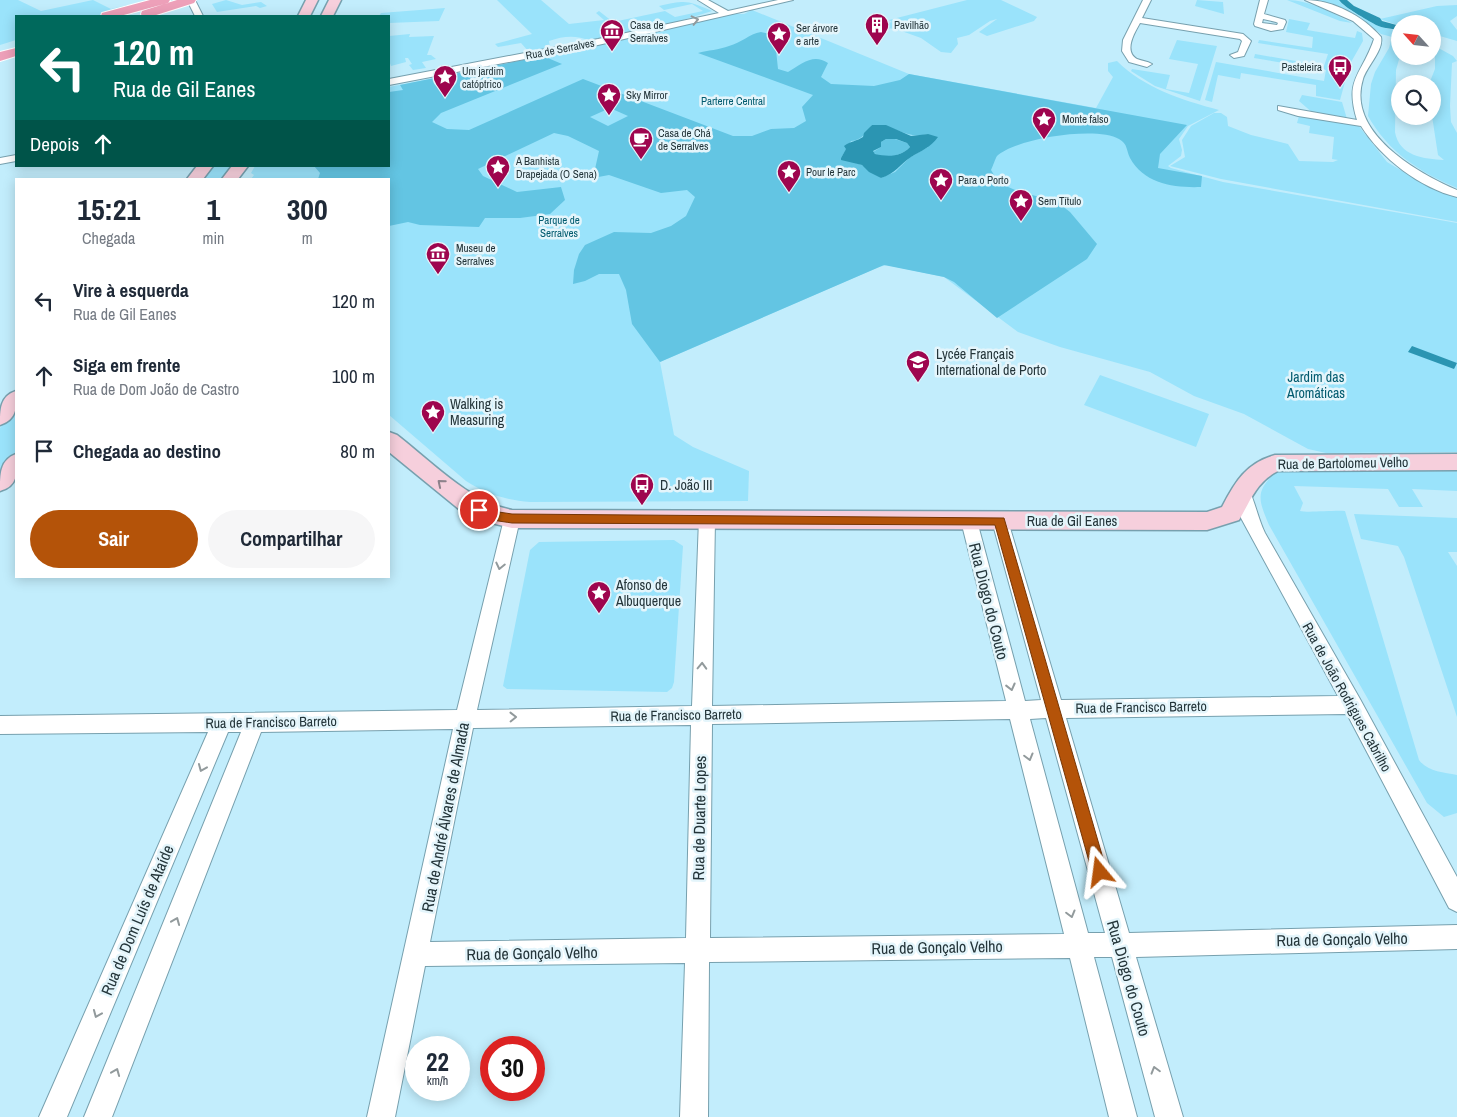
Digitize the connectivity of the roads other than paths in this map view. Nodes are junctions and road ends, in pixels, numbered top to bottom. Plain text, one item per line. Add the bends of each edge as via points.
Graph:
1 (164, 0) edge
2 (191, 0) edge
3 (335, 0) edge
4 (702, 0) edge
5 (789, 0) edge
6 (1148, 0) edge
7 (1264, 0) edge
8 (1309, 0) edge
9 (309, 1) edge
10 (725, 13) junction
11 (111, 15) edge
12 (141, 15) edge
13 (198, 15) edge
14 (304, 15) edge
15 (328, 15) edge
16 (1260, 16) dead end
17 (1139, 20) junction
18 (15, 44) edge
19 (5, 54) edge
20 (1234, 56) dead end
21 (1147, 64) dead end
22 (390, 82) edge
23 (1281, 108) dead end
24 (1364, 124) junction
25 (15, 158) edge
26 (0, 161) edge
27 (204, 167) edge
28 (239, 167) edge
29 (195, 178) edge
30 (231, 178) edge
31 (1457, 194) edge
32 (15, 399) edge
33 (0, 418) edge
34 (390, 441) edge
35 (1457, 462) edge
36 (15, 463) edge
37 (0, 483) edge
38 (1242, 492) junction
39 (512, 518) junction
40 (707, 519) junction
41 (969, 521) junction
42 (1000, 521) junction
43 (1352, 705) junction
44 (1054, 708) junction
45 (1017, 710) junction
46 (700, 714) junction
47 (465, 718) junction
48 (255, 722) junction
49 (222, 723) junction
50 (0, 725) edge
51 (1457, 900) edge
52 (1457, 936) edge
53 (1079, 944) junction
54 (1120, 945) junction
55 (698, 951) junction
56 (417, 954) junction
57 (53, 1117) edge
58 (98, 1117) edge
59 (381, 1117) edge
60 (694, 1117) edge
61 (1123, 1117) edge
62 (1169, 1117) edge

1 - 11 main road
2 - 12 main road
2 - 13 street
3 - 15 street
4 - 10 street
5 - 10 street, Rua de Serralves
6 - 17 street
7 - 16 street
8 - 24 street via 1342,12 1370,29 1378,39 1358,83 1357,104
9 - 14 street
22 -> 10 street, Rua de Serralves via 598,42
17 - 20 street via 1243,38 1247,41 1244,51
17 - 21 street via 1127,40 1126,51 1132,60
18 - 19 main road
23 - 24 street
24 - 31 street via 1390,156 1425,179
25 - 26 street
27 - 29 street
28 - 30 street
32 - 33 street
39 -> 34 street, Rua de Gil Eanes via 491,515 468,504
35 - 38 street, Rua de Bartolomeu Velho via 1275,463 1252,476
36 - 37 street
38 - 42 street, Rua de Gil Eanes via 1231,514 1207,521
38 - 43 street, Rua de João Rodrigues Cabrilho via 1258,536
39 - 40 street, Rua de Gil Eanes
39 -> 47 street, Rua de André Álvares de Almada
40 - 41 street, Rua de Gil Eanes
46 -> 40 street, Rua de Duarte Lopes
41 - 42 street, Rua de Gil Eanes
41 -> 45 street, Rua Diogo do Couto
42 - 44 street, Rua Diogo do Couto
43 - 44 street, Rua de Francisco Barreto
43 - 51 street, Rua de João Rodrigues Cabrilho
44 - 45 street, Rua de Francisco Barreto
44 - 54 street, Rua Diogo do Couto
45 - 46 street, Rua de Francisco Barreto
45 -> 53 street, Rua Diogo do Couto
47 -> 46 street, Rua de Francisco Barreto
46 - 55 street, Rua de Duarte Lopes
47 - 48 street, Rua de Francisco Barreto
47 - 56 street, Rua de André Álvares de Almada
48 - 49 street, Rua de Francisco Barreto
58 -> 48 street
49 - 50 street, Rua de Francisco Barreto
49 -> 57 street, Rua de Dom Luís de Ataíde
52 - 54 street, Rua de Gonçalo Velho
53 - 54 street, Rua de Gonçalo Velho
53 - 55 street, Rua de Gonçalo Velho
53 - 61 street, Rua Diogo do Couto
62 -> 54 street, Rua Diogo do Couto
55 - 56 street, Rua de Gonçalo Velho
55 - 60 street, Rua de Duarte Lopes
56 - 59 street, Rua de André Álvares de Almada

